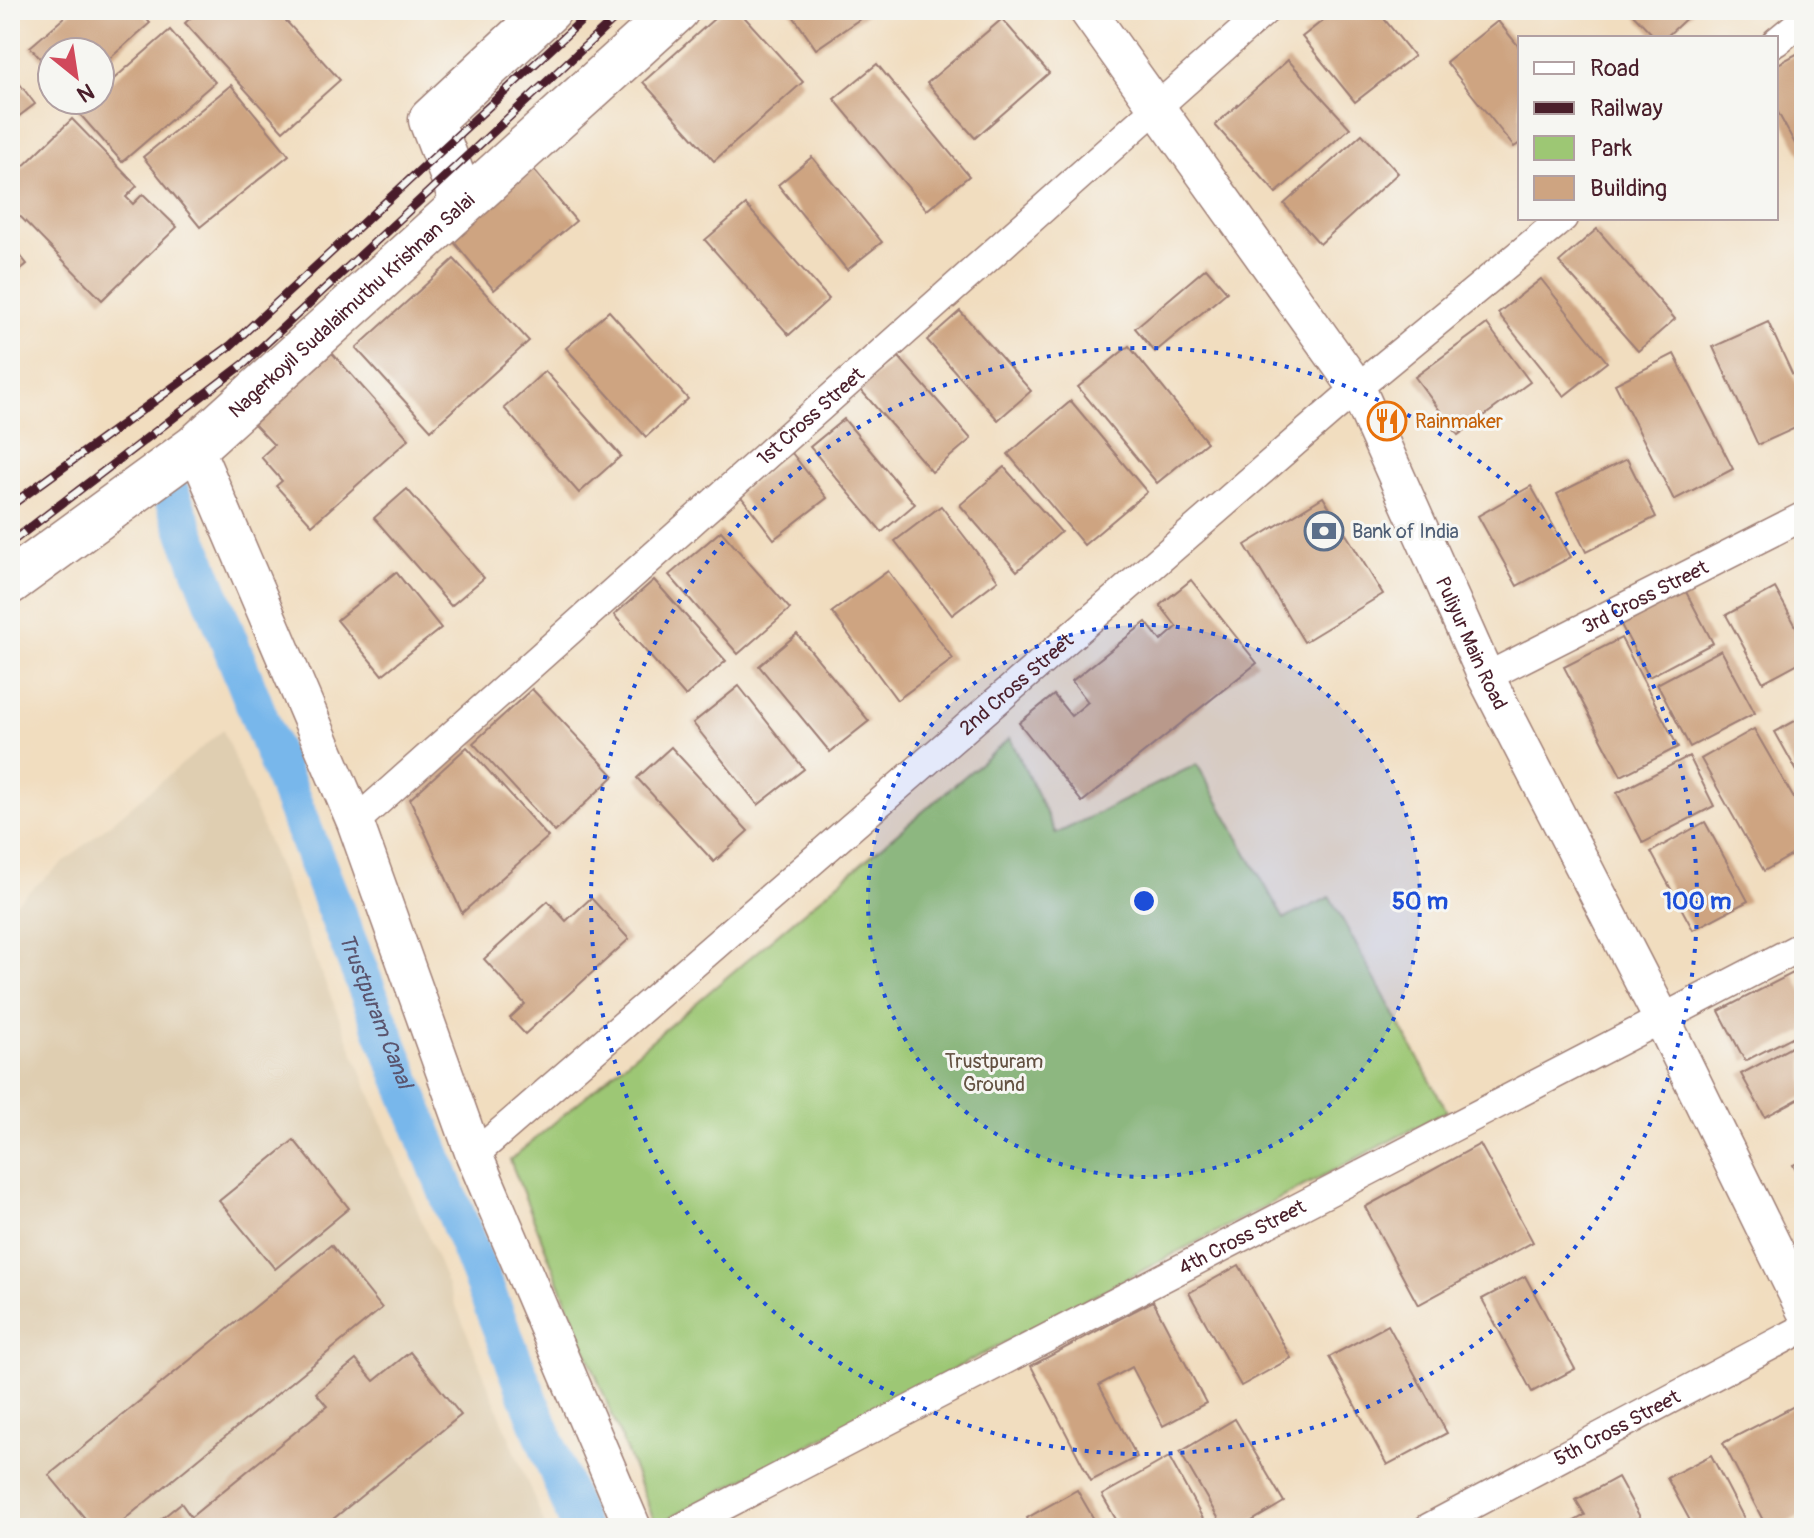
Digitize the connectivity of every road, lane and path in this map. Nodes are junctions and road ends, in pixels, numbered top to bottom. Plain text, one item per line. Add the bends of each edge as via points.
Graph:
1 (549, 10) edge
2 (677, 10) edge
3 (1087, 10) edge
4 (1266, 10) edge
5 (1804, 19) edge
6 (1778, 40) edge
7 (1157, 108) junction
8 (463, 203) junction
9 (1561, 220) edge
10 (1357, 388) junction
11 (195, 447) junction
12 (1804, 516) edge
13 (10, 582) edge
14 (1486, 677) junction
15 (355, 822) junction
16 (1804, 945) edge
17 (1662, 1019) junction
18 (474, 1155) junction
19 (1804, 1309) edge
20 (1804, 1328) edge
21 (633, 1528) edge
22 (681, 1528) edge
23 (1428, 1528) edge

1 - 8 main road via 431,120
2 - 8 main road, Nagerkoyil Sudalaimuthu Krishnan Salai
3 - 7 street, Puliyur Main Road
4 - 7 street, 1st Cross Street
5 - 6 street
7 - 10 street, Puliyur Main Road
7 - 15 street, 1st Cross Street
8 - 11 main road, Nagerkoyil Sudalaimuthu Krishnan Salai
9 - 10 street, 2nd Cross Street
10 - 14 street, Puliyur Main Road
10 - 18 street, 2nd Cross Street
11 - 13 main road, Nagerkoyil Sudalaimuthu Krishnan Salai
11 - 15 street
12 - 14 street, 3rd Cross Street
14 - 17 street, Puliyur Main Road
15 - 18 street
16 - 17 street, 4th Cross Street
17 - 19 street, Puliyur Main Road
17 - 22 street, 4th Cross Street
18 - 21 street
20 - 23 street, 5th Cross Street

